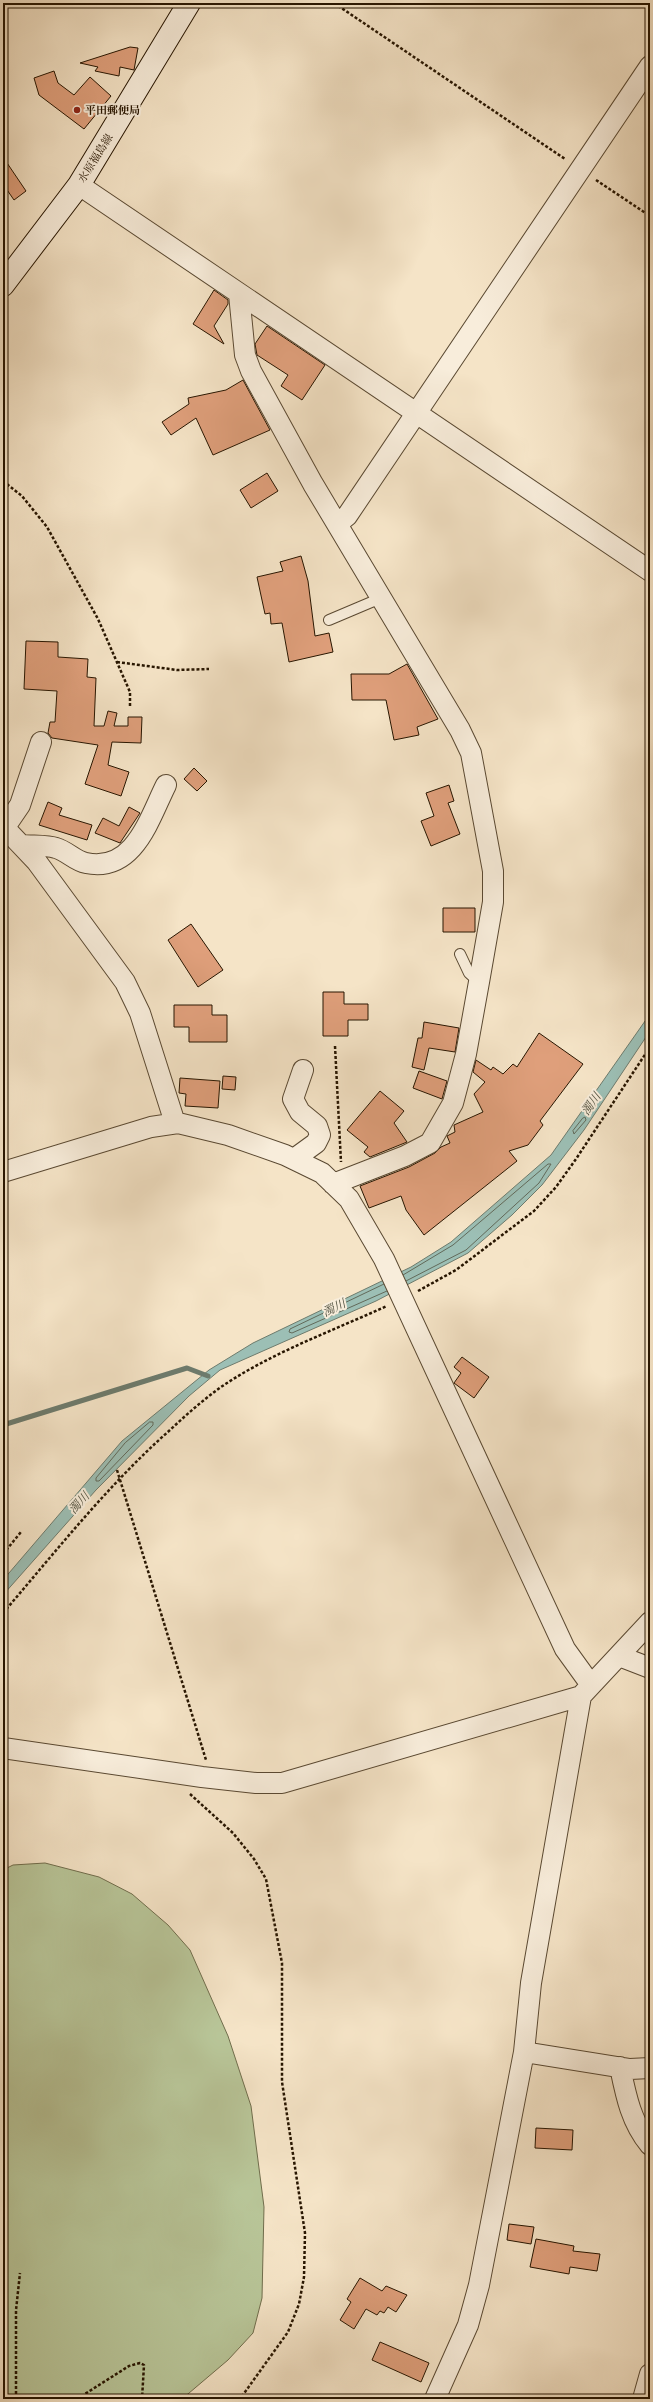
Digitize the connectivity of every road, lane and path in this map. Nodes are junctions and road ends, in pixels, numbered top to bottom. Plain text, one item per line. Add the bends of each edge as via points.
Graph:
1 (189, 3) edge
2 (334, 3) edge
3 (650, 66) edge
4 (581, 170) junction
5 (79, 185) junction
6 (650, 216) edge
7 (3, 285) edge
8 (240, 294) junction
9 (416, 413) junction
10 (3, 481) edge
11 (337, 524) junction
12 (650, 571) edge
13 (381, 598) junction
14 (329, 620) dead end
15 (116, 662) junction
16 (209, 670) dead end
17 (130, 706) dead end
18 (41, 742) dead end
19 (166, 785) dead end
20 (4, 826) edge
21 (23, 845) junction
22 (460, 954) dead end
23 (479, 982) junction
24 (335, 1046) dead end
25 (650, 1047) edge
26 (303, 1070) dead end
27 (175, 1123) junction
28 (294, 1159) junction
29 (3, 1172) edge
30 (337, 1182) junction
31 (402, 1297) junction
32 (117, 1470) dead end
33 (119, 1478) junction
34 (21, 1532) dead end
35 (3, 1554) edge
36 (3, 1613) edge
37 (650, 1622) edge
38 (619, 1656) junction
39 (650, 1668) edge
40 (586, 1691) junction
41 (3, 1748) edge
42 (212, 1778) junction
43 (186, 1791) dead end
44 (524, 2052) junction
45 (620, 2068) junction
46 (650, 2068) edge
47 (650, 2145) edge
48 (20, 2273) dead end
49 (650, 2374) edge
50 (16, 2399) edge
51 (77, 2399) edge
52 (142, 2399) edge
53 (240, 2399) edge
54 (435, 2399) edge
55 (643, 2399) edge

1 - 5 main road, 水原福島線
2 - 4 path
3 - 4 street
4 - 6 path
4 - 9 street
5 - 7 main road, 水原福島線
5 - 8 street
8 - 9 street
8 - 11 street via 247,362
9 - 11 street via 347,516
9 - 12 street
10 - 15 path via 22,496 47,526 98,619
11 - 13 street
13 - 14 lane
13 - 23 street via 460,730 471,754 493,871 493,902
15 - 16 path via 176,670
15 - 17 path via 130,692
18 - 20 street via 20,805
19 - 21 street via 141,836 126,856 113,862 86,863 75,860 56,848
20 - 21 street
21 - 27 street via 126,982 140,1013
22 - 23 lane via 469,973
23 - 30 street via 466,1054 453,1103 438,1132 430,1143 424,1146
24 - 30 path
25 - 31 path via 576,1159 556,1187 534,1211 456,1270
26 - 28 street via 293,1099 300,1112 317,1126 320,1136 316,1143
27 - 28 street via 228,1136
27 - 29 street via 151,1127
28 - 30 street
30 - 31 street via 384,1259
31 - 33 path via 266,1362 221,1387 184,1417
31 - 40 street
32 - 33 path
33 - 36 path
33 - 42 path
34 - 35 path
37 - 38 street
38 - 39 street
38 - 40 street
40 - 42 street via 282,1783
40 - 44 street via 531,1983
41 - 42 street
43 - 53 path via 233,1833 266,1879 282,1963 282,2082 305,2233 304,2277 299,2304 288,2332
44 - 45 street
44 - 54 street via 479,2285 468,2325
45 - 46 street
45 - 47 street via 630,2111 638,2130
48 - 50 path via 16,2310
49 - 55 street
51 - 52 path via 129,2366 140,2363 144,2366

